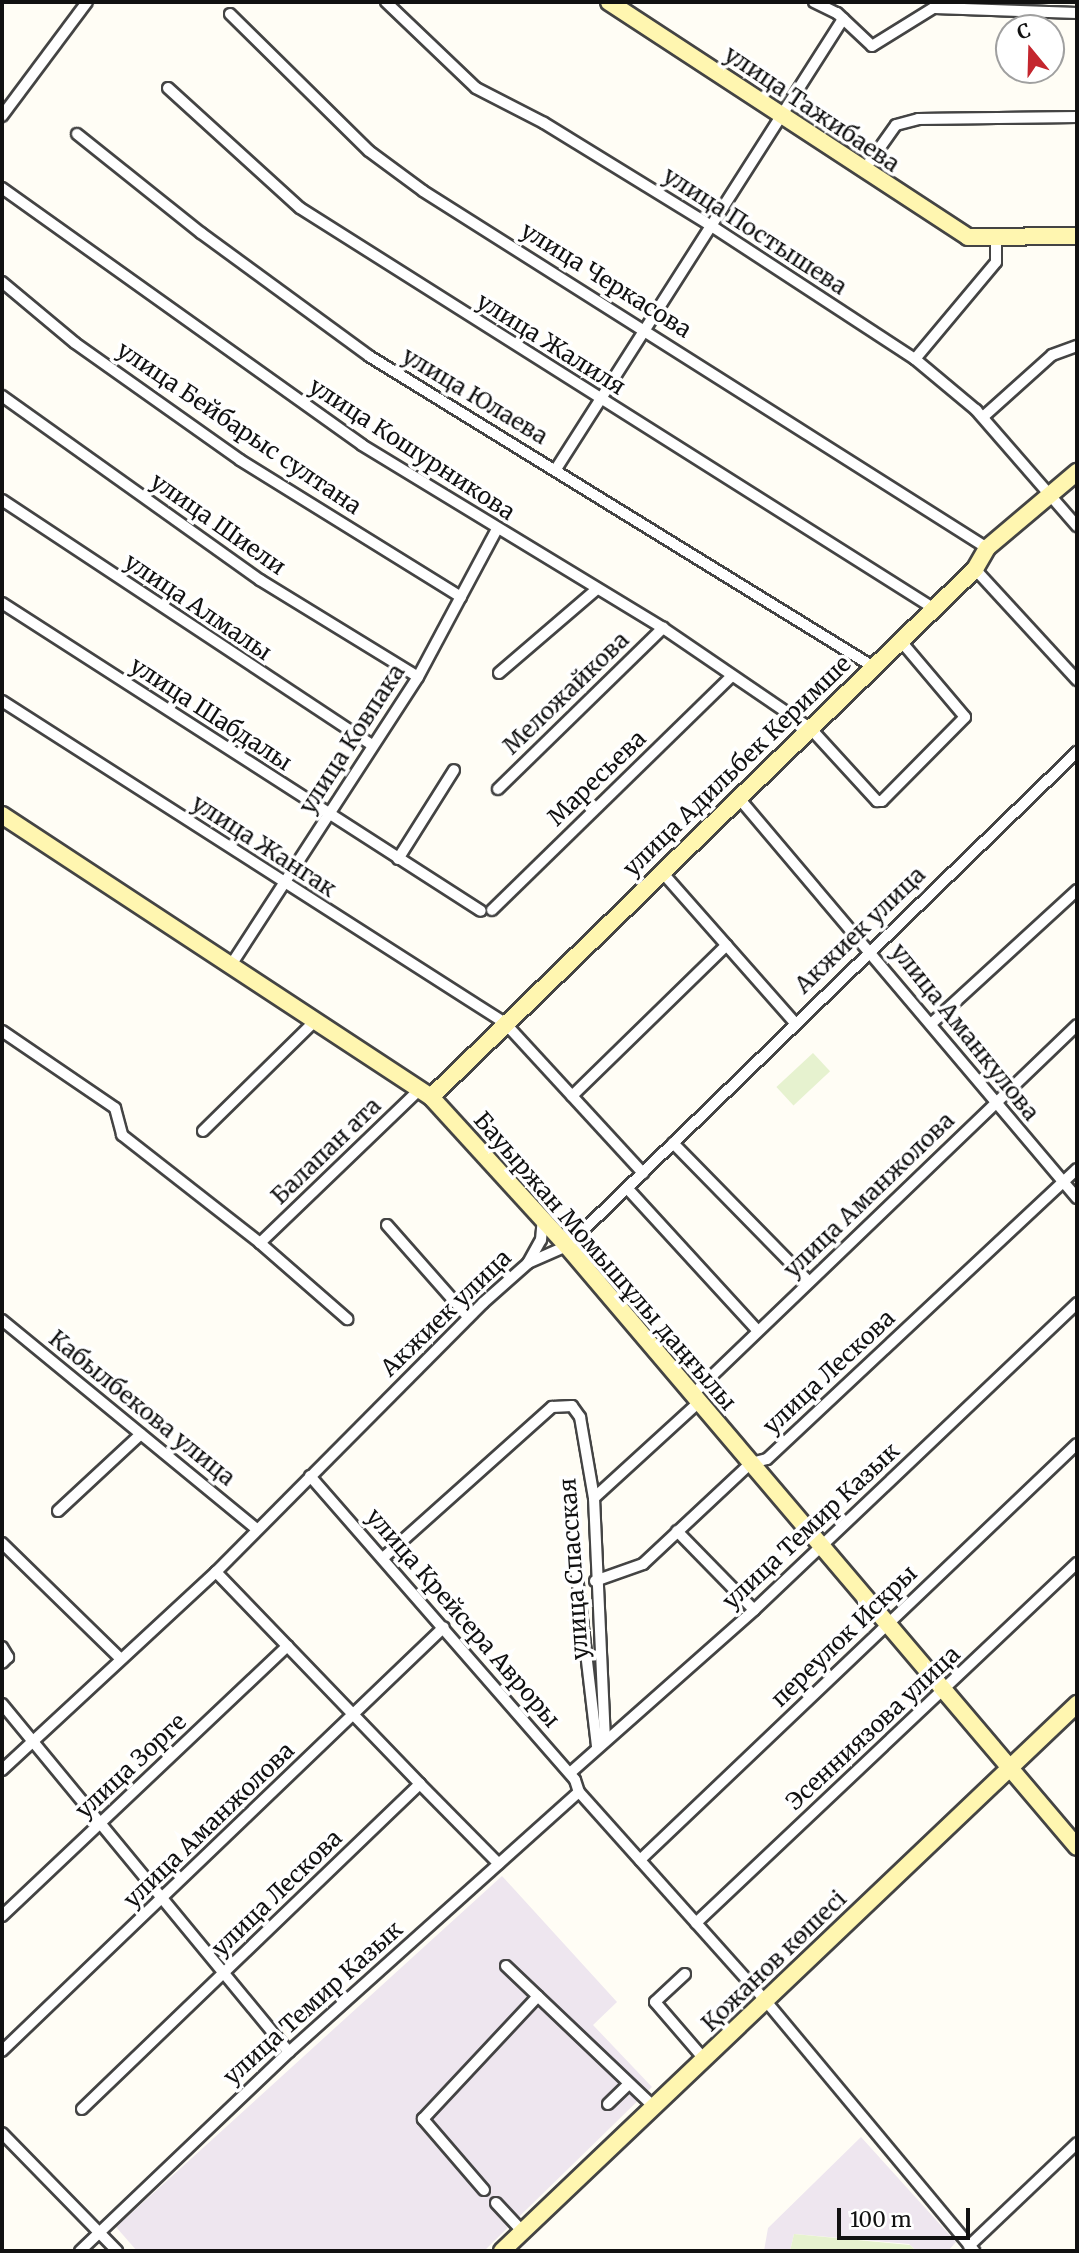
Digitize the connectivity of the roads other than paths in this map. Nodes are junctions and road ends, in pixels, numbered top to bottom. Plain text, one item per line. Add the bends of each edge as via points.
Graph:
1 (87, 2) edge
2 (386, 2) edge
3 (609, 2) edge
4 (814, 2) edge
5 (832, 2) edge
6 (939, 5) edge
7 (1077, 13) edge
8 (230, 14) dead end
9 (840, 16) junction
10 (168, 89) dead end
11 (779, 113) junction
12 (2, 116) edge
13 (1077, 117) edge
14 (77, 134) dead end
15 (864, 170) junction
16 (2, 188) edge
17 (710, 225) junction
18 (1077, 236) edge
19 (996, 239) junction
20 (2, 282) edge
21 (645, 328) junction
22 (1077, 346) edge
23 (915, 359) junction
24 (2, 396) edge
25 (600, 400) junction
26 (983, 417) junction
27 (556, 469) junction
28 (1077, 472) edge
29 (1052, 494) junction
30 (2, 500) edge
31 (1077, 526) edge
32 (497, 529) junction
33 (987, 548) junction
34 (975, 569) junction
35 (597, 589) junction
36 (461, 597) junction
37 (2, 603) edge
38 (933, 608) junction
39 (663, 628) junction
40 (900, 640) junction
41 (872, 666) junction
42 (499, 673) dead end
43 (732, 676) junction
44 (418, 677) junction
45 (1077, 680) edge
46 (2, 701) edge
47 (811, 729) junction
48 (372, 745) junction
49 (1077, 752) edge
50 (454, 771) dead end
51 (498, 789) dead end
52 (738, 797) junction
53 (2, 815) edge
54 (327, 815) junction
55 (398, 859) junction
56 (661, 871) junction
57 (284, 883) junction
58 (1077, 890) edge
59 (486, 911) joint
60 (727, 945) junction
61 (870, 951) junction
62 (231, 965) junction
63 (315, 1021) junction
64 (505, 1023) junction
65 (794, 1023) junction
66 (932, 1023) junction
67 (1077, 1025) edge
68 (2, 1031) edge
69 (426, 1093) junction
70 (572, 1096) junction
71 (995, 1103) junction
72 (204, 1131) dead end
73 (673, 1143) junction
74 (1077, 1168) edge
75 (643, 1173) junction
76 (1063, 1182) junction
77 (627, 1188) junction
78 (1077, 1198) edge
79 (543, 1219) junction
80 (387, 1225) dead end
81 (260, 1243) junction
82 (567, 1246) junction
83 (528, 1263) junction
84 (809, 1282) junction
85 (1077, 1303) edge
86 (468, 1317) junction
87 (347, 1319) dead end
88 (4, 1327) edge
89 (757, 1330) junction
90 (694, 1399) junction
91 (141, 1434) junction
92 (1077, 1444) edge
93 (751, 1463) junction
94 (310, 1476) junction
95 (594, 1498) junction
96 (58, 1511) dead end
97 (255, 1528) junction
98 (677, 1531) junction
99 (2, 1543) edge
100 (822, 1545) junction
101 (383, 1558) junction
102 (575, 1559) dead end
103 (1077, 1563) edge
104 (216, 1572) junction
105 (595, 1581) junction
106 (754, 1610) junction
107 (888, 1622) junction
108 (444, 1627) junction
109 (288, 1646) junction
110 (2, 1647) edge
111 (120, 1658) junction
112 (2, 1663) edge
113 (945, 1689) junction
114 (2, 1704) edge
115 (1077, 1704) edge
116 (354, 1715) junction
117 (32, 1742) junction
118 (601, 1743) junction
119 (1011, 1766) junction
120 (2, 1770) edge
121 (570, 1773) junction
122 (420, 1784) junction
123 (579, 1792) junction
124 (100, 1825) junction
125 (1074, 1838) edge
126 (640, 1860) junction
127 (499, 1864) junction
128 (163, 1897) junction
129 (2, 1916) edge
130 (696, 1923) junction
131 (506, 1966) dead end
132 (224, 1973) junction
133 (685, 1974) dead end
134 (538, 1996) junction
135 (765, 2000) junction
136 (2, 2051) edge
137 (289, 2052) junction
138 (704, 2059) junction
139 (629, 2084) junction
140 (608, 2104) dead end
141 (654, 2107) junction
142 (82, 2109) dead end
143 (2, 2133) edge
144 (1077, 2143) edge
145 (484, 2190) dead end
146 (496, 2203) dead end
147 (99, 2231) junction
148 (523, 2232) junction
149 (972, 2249) edge
150 (80, 2251) edge
151 (117, 2251) edge
152 (502, 2251) edge

1 - 12 street
2 - 17 street, улица Постышева via 475,88 544,123
3 - 11 main road, улица Тажибаева
4 - 9 street
5 - 9 street
6 - 7 street
6 - 9 street via 872,46
8 - 21 street, улица Черкасова via 369,151 423,191
9 - 11 street
10 - 25 street, улица Жалиля via 300,208
11 - 15 main road, улица Тажибаева
11 - 17 street
13 - 15 street via 918,119 896,125
14 - 27 street, улица Юлаева via 201,233 369,356
15 - 19 main road, улица Тажибаева via 968,237
16 - 32 street, улица Кошурникова via 243,363
17 - 21 street
17 - 23 street, улица Постышева
18 - 19 main road, улица Тажибаева
19 - 23 street via 996,262
20 - 36 street, улица Бейбарыс султана via 75,343 240,460
21 - 25 street
21 - 33 street, улица Черкасова
22 - 26 street via 1052,355
23 - 26 street, улица Постышева
24 - 44 street, улица Шиели via 260,580
25 - 27 street
25 - 38 street, улица Жалиля
26 - 29 street, улица Постышева
27 - 41 street, улица Юлаева
28 - 29 main road, улица Адильбек Керимше
29 - 31 street, улица Постышева
29 - 33 main road, улица Адильбек Керимше
30 - 48 street, улица Алмалы
32 - 35 street, улица Кошурникова
32 - 36 street, улица Ковпака
33 - 34 main road, улица Адильбек Керимше
34 - 38 main road, улица Адильбек Керимше
34 - 45 street
35 - 39 street, улица Кошурникова
35 - 42 street
36 - 44 street, улица Ковпака
37 - 54 street, улица Шабдалы
38 - 40 main road, улица Адильбек Керимше
39 - 43 street, улица Кошурникова
39 - 51 street, Меложайкова
40 - 41 main road, улица Адильбек Керимше
40 - 47 street, улица Кошурникова via 965,717 962,725 882,801
41 - 47 main road, улица Адильбек Керимше
43 - 47 street, улица Кошурникова
43 - 59 street, Маресьева
44 - 48 street, улица Ковпака
46 - 57 street, улица Жангак
47 - 52 main road, улица Адильбек Керимше
48 - 54 street, улица Ковпака
49 - 61 street, Акжиек улица
50 - 55 street
52 - 56 main road, улица Адильбек Керимше
52 - 61 street, улица Аманкулова
53 - 62 main road, Бауыржан Момышұлы даңғылы
54 - 55 street, улица Шабдалы
54 - 57 street, улица Ковпака
55 - 59 street, улица Шабдалы
56 - 60 street
56 - 64 main road, улица Адильбек Керимше
57 - 62 street, улица Ковпака
57 - 64 street, улица Жангак
58 - 66 street
60 - 65 street
60 - 70 street
61 - 65 street, Акжиек улица
61 - 66 street, улица Аманкулова
62 - 63 main road, Бауыржан Момышұлы даңғылы
63 - 69 main road, Бауыржан Момышұлы даңғылы
63 - 72 street
64 - 69 main road, улица Адильбек Керимше
64 - 70 street, улица Жангак
65 - 73 street, Акжиек улица
66 - 71 street, улица Аманкулова
67 - 71 street, улица Аманжолова
68 - 81 street via 115,1108 122,1135
69 - 79 main road, Бауыржан Момышұлы даңғылы
69 - 81 street, Балапан ата
70 - 75 street, улица Жангак
71 - 76 street, улица Аманкулова
71 - 84 street, улица Аманжолова
73 - 75 street, Акжиек улица
73 - 84 street
74 - 76 street, улица Лескова
75 - 77 street, Акжиек улица
76 - 78 street, улица Аманкулова
76 - 93 street, улица Лескова via 767,1459
77 - 82 street, Акжиек улица
77 - 89 street
79 - 82 main road, Бауыржан Момышұлы даңғылы
79 - 83 street via 541,1240
80 - 86 street
81 - 87 street
82 - 83 street, Акжиек улица
82 - 90 main road, Бауыржан Момышұлы даңғылы
83 - 86 street, Акжиек улица
84 - 89 street, улица Аманжолова
85 - 100 street, улица Темир Казык
86 - 94 street, Акжиек улица
88 - 91 street, Кабылбекова улица
89 - 90 street, улица Аманжолова
90 - 93 main road, Бауыржан Момышұлы даңғылы
90 - 95 street, улица Аманжолова
91 - 96 street
91 - 97 street, Кабылбекова улица
92 - 107 street, переулок Искры
93 - 98 street, улица Лескова
93 - 100 main road, Бауыржан Момышұлы даңғылы
94 - 97 street, Акжиек улица
94 - 101 street, улица Крейсера Авроры
95 - 101 street, улица Спасская via 580,1417 566,1403 551,1407
95 - 105 street, улица Спасская
97 - 104 street, Акжиек улица
98 - 105 street, улица Лескова via 643,1564
98 - 106 street
99 - 111 street
100 - 106 street, улица Темир Казык
100 - 107 main road, Бауыржан Момышұлы даңғылы
101 - 108 street, улица Крейсера Авроры
102 - 118 street
103 - 113 street, Эсенниязова улица
104 - 109 street
104 - 111 street, Акжиек улица
105 - 118 street, улица Спасская
106 - 118 street, улица Темир Казык
107 - 113 main road, Бауыржан Момышұлы даңғылы
107 - 126 street, переулок Искры
108 - 116 street, улица Аманжолова
108 - 121 street, улица Крейсера Авроры
109 - 116 street
109 - 124 street, улица Зорге
110 - 112 street via 8,1657
111 - 117 street, Акжиек улица
113 - 119 main road, Бауыржан Момышұлы даңғылы
113 - 130 street, Эсенниязова улица
114 - 117 street
115 - 119 main road, Қожанов көшесі
116 - 122 street
116 - 128 street, улица Аманжолова
117 - 120 street, Акжиек улица
117 - 124 street
118 - 121 street, улица Темир Казык
119 - 125 main road, Бауыржан Момышұлы даңғылы
119 - 135 main road, Қожанов көшесі
121 - 123 street, улица Крейсера Авроры
122 - 127 street
122 - 132 street, улица Лескова
123 - 126 street, улица Крейсера Авроры
123 - 127 street, улица Темир Казык
124 - 128 street
124 - 129 street, улица Зорге
126 - 130 street, улица Крейсера Авроры
127 - 137 street, улица Темир Казык
128 - 132 street
128 - 136 street, улица Аманжолова
130 - 135 street, улица Крейсера Авроры
131 - 134 street
132 - 137 street
132 - 142 street, улица Лескова
133 - 138 street via 655,2002
134 - 139 street
134 - 145 street via 423,2119
135 - 138 main road, Қожанов көшесі
135 - 149 street
137 - 147 street, улица Темир Казык
138 - 141 main road, Қожанов көшесі
139 - 140 street
139 - 141 street
141 - 148 main road, Қожанов көшесі
143 - 147 street
144 - 149 street
146 - 148 street
147 - 150 street, улица Темир Казык
147 - 151 street
148 - 152 main road, Қожанов көшесі

